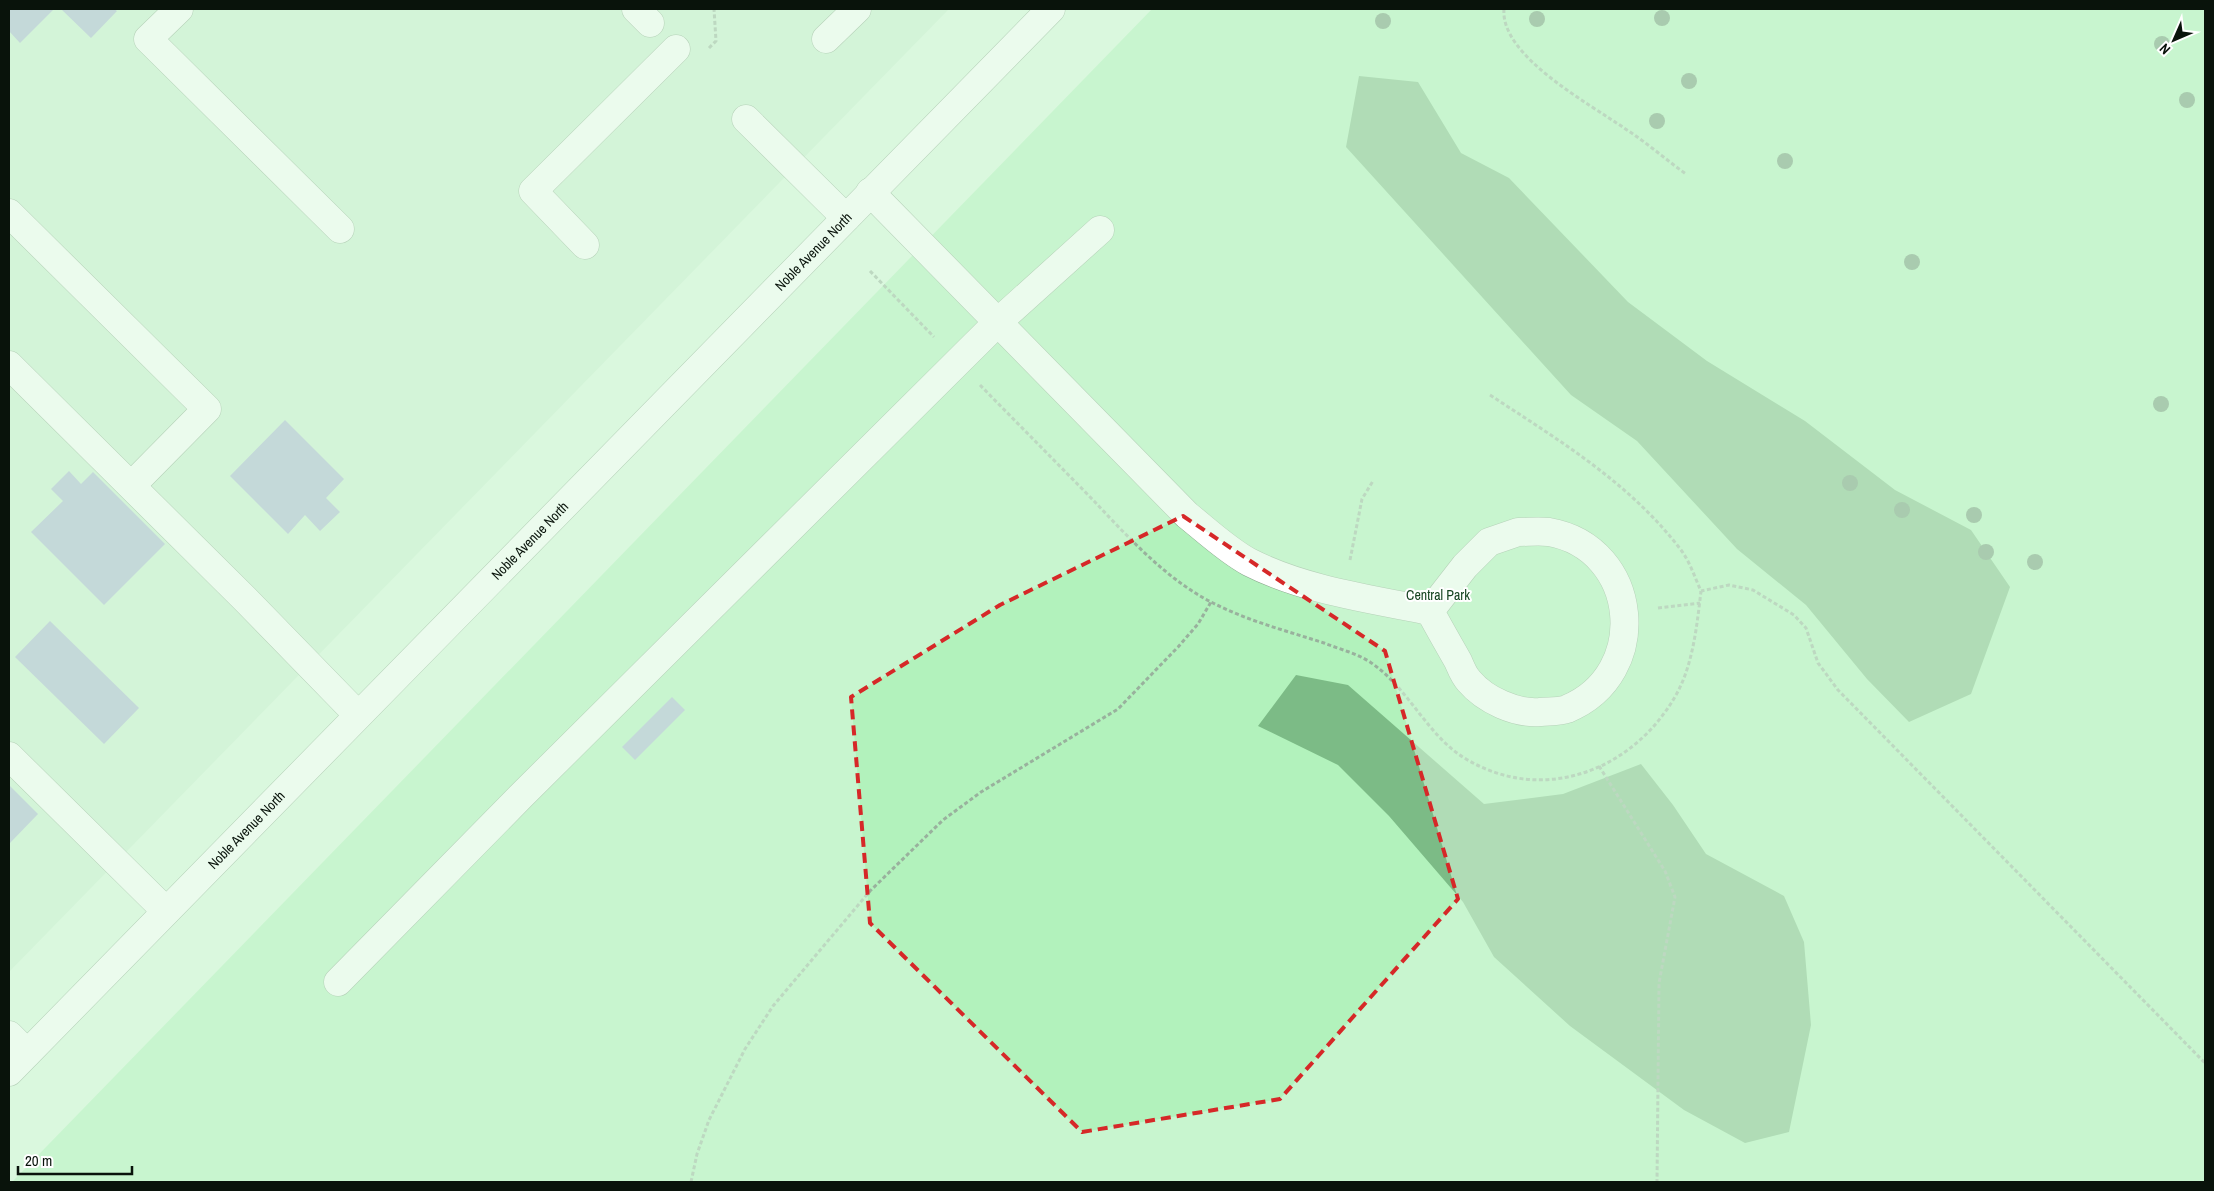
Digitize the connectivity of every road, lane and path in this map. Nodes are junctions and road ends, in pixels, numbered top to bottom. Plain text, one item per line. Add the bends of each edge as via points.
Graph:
1 (179, 9) edge
2 (857, 9) edge
3 (1051, 9) edge
4 (1504, 9) edge
5 (826, 39) dead end
6 (676, 49) dead end
7 (746, 119) dead end
8 (1686, 174) dead end
9 (870, 192) junction
10 (9, 213) edge
11 (846, 218) junction
12 (340, 229) dead end
13 (1100, 230) dead end
14 (585, 245) dead end
15 (998, 322) junction
16 (9, 365) edge
17 (1490, 395) dead end
18 (1373, 481) dead end
19 (132, 486) junction
20 (1344, 593) junction
21 (1211, 602) dead end
22 (1700, 603) dead end
23 (1430, 611) junction
24 (1625, 611) junction
25 (358, 715) junction
26 (9, 756) edge
27 (1599, 766) dead end
28 (166, 911) junction
29 (338, 982) dead end
30 (18, 1044) edge
31 (2205, 1063) edge
32 (9, 1072) edge
33 (691, 1182) edge
34 (1657, 1182) edge

1 - 12 street via 148,39
2 - 5 street
3 - 9 street, Noble Avenue North
4 - 8 path via 1507,33 1535,64
6 - 14 street via 533,191
7 - 11 street
9 - 11 street, Noble Avenue North
9 - 15 street
10 - 19 street via 207,409
11 - 25 street, Noble Avenue North
13 - 15 street
15 - 20 street via 1187,515 1213,536 1247,561 1282,577
15 - 29 street
16 - 19 street
17 - 31 path via 1575,451 1638,500 1682,552 1701,591 1729,585 1753,590 1794,615 1806,628 1818,663 1838,690
18 - 20 path via 1362,499
19 - 25 street
20 - 23 street
21 - 33 path via 1198,624 1118,709 982,792 943,820 870,891 773,1006 745,1049 709,1120
22 - 24 path
23 - 24 street via 1465,566 1490,542 1518,532 1548,532 1577,542 1601,560 1618,586
23 - 24 street via 1469,682 1497,703 1528,713 1565,710 1591,695 1612,673 1624,645
25 - 28 street, Noble Avenue North
26 - 28 street
27 - 34 path via 1665,872 1675,897 1659,983
28 - 30 street, Noble Avenue North
30 - 32 street, Noble Avenue North

